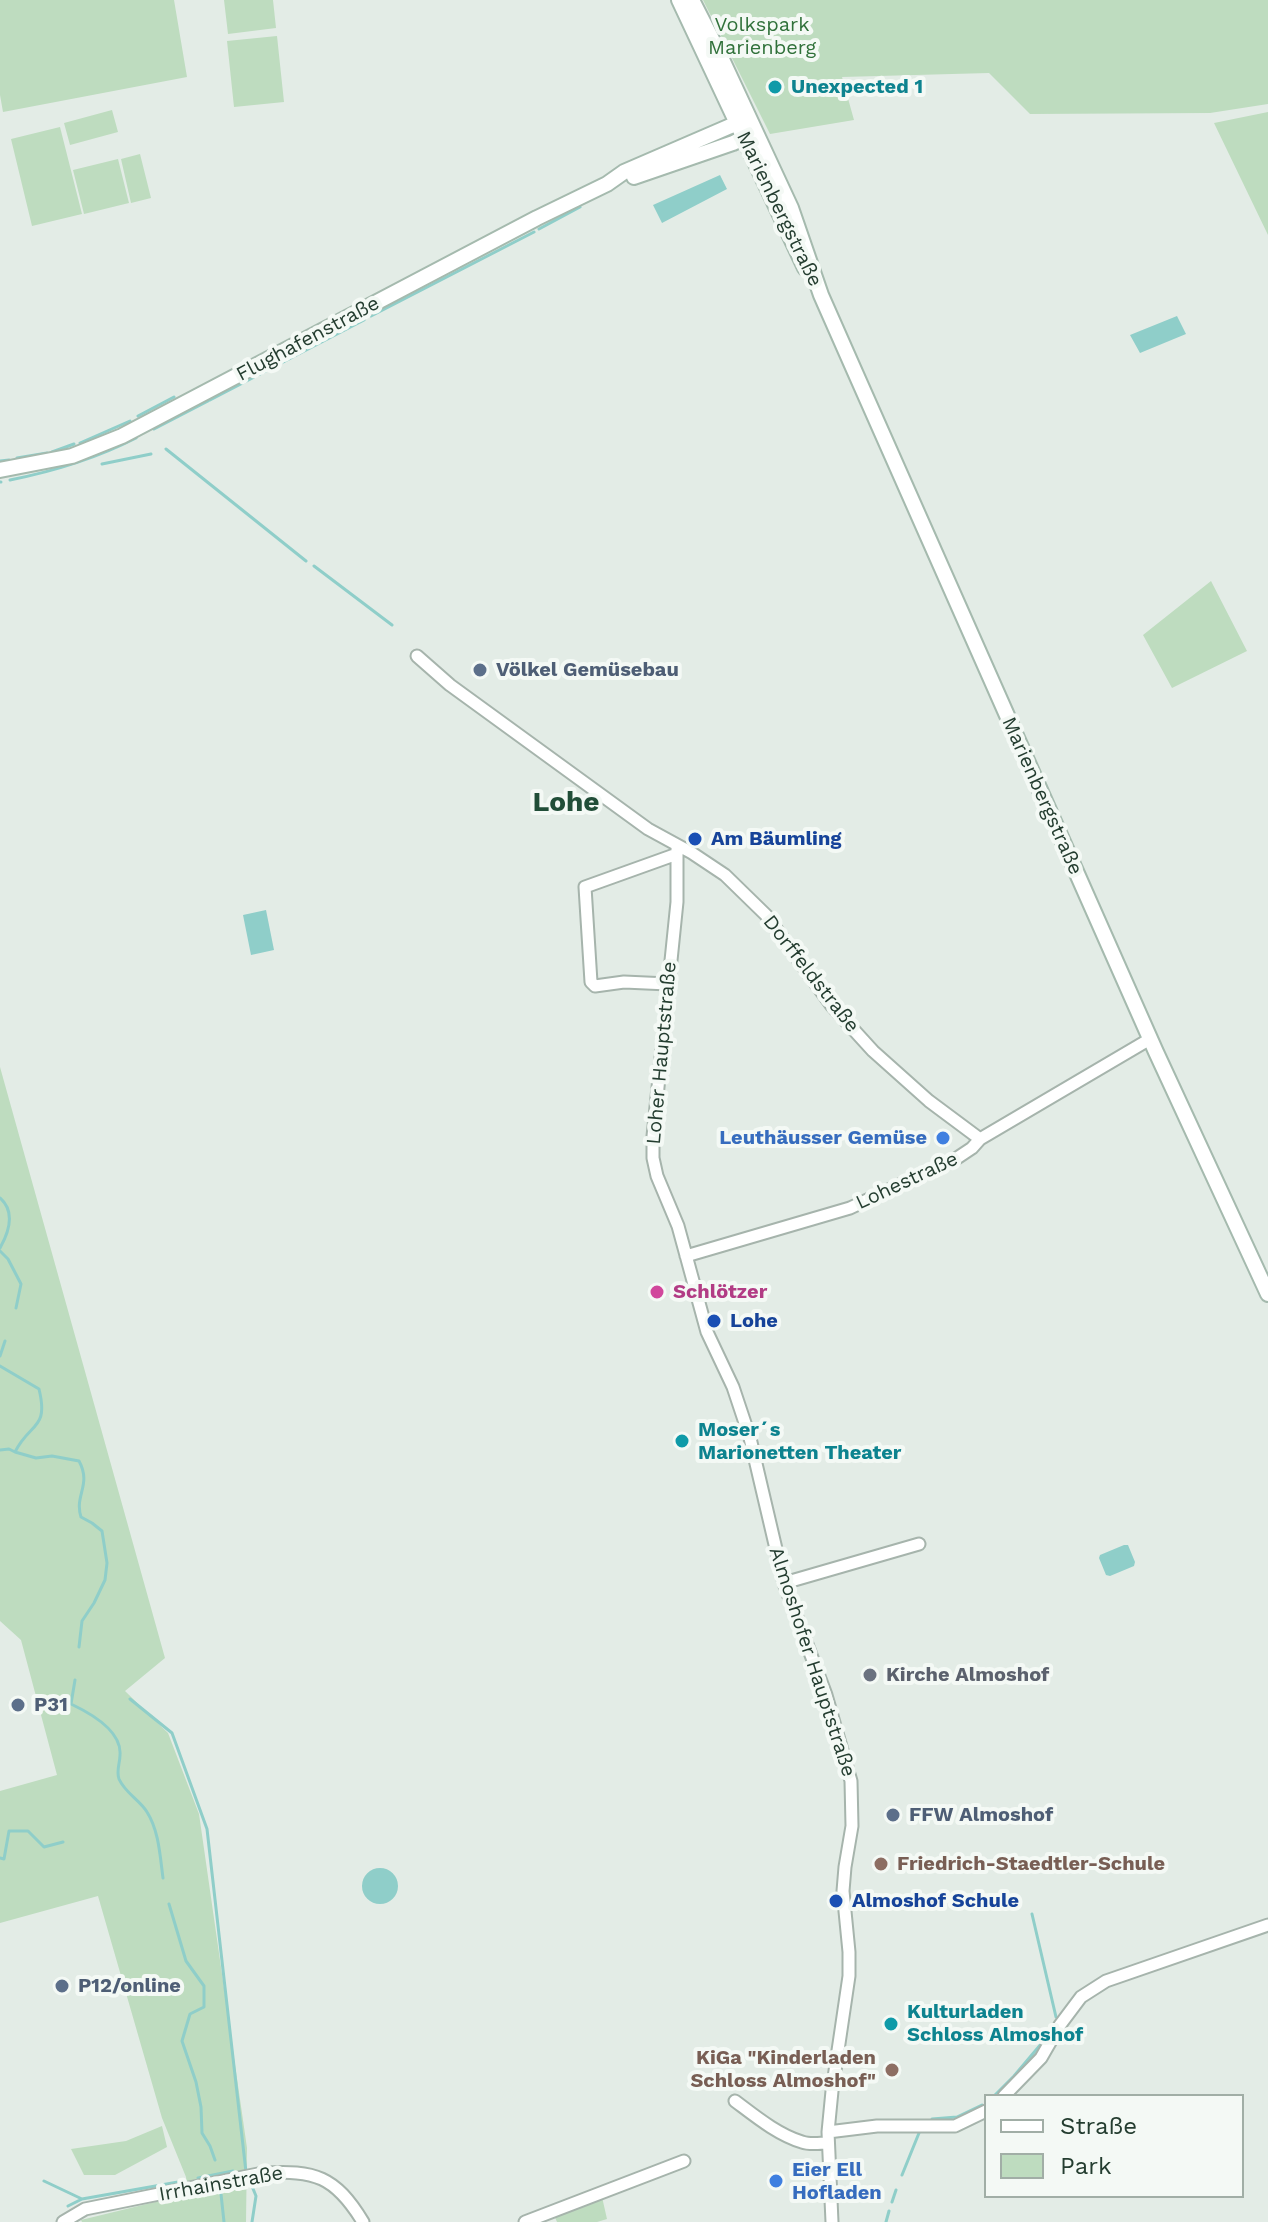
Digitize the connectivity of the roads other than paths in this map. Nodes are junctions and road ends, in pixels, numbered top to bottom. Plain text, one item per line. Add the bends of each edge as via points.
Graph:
1 (679, 0) edge
2 (692, 0) edge
3 (746, 128) junction
4 (0, 470) edge
5 (417, 656) dead end
6 (677, 850) junction
7 (668, 984) junction
8 (1150, 1039) junction
9 (980, 1139) junction
10 (686, 1256) junction
11 (1268, 1294) edge
12 (750, 1438) joint
13 (919, 1544) dead end
14 (784, 1583) junction
15 (1268, 1925) edge
16 (1006, 2094) edge
17 (735, 2101) dead end
18 (984, 2112) edge
19 (828, 2137) junction
20 (684, 2161) dead end
21 (63, 2222) edge
22 (363, 2222) edge
23 (525, 2222) edge
24 (832, 2222) edge

1 - 3 main road, Marienbergstraße
2 - 3 main road, Marienbergstraße
3 - 4 main road, Flughafenstraße via 624,172 122,436 62,459
3 - 8 main road, Marienbergstraße
5 - 6 street, Dorffeldstraße
6 - 7 street, Loher Hauptstraße
6 - 7 street via 585,887 591,982
6 - 9 street, Dorffeldstraße via 692,853 725,875 753,901 873,1051
7 - 10 street, Loher Hauptstraße via 653,1158
8 - 9 street, Lohestraße
8 - 11 main road, Marienbergstraße
9 - 10 street, Lohestraße via 957,1158 850,1208
10 - 12 street, Loher Hauptstraße via 707,1332
12 - 14 street, Almoshofer Hauptstraße
13 - 14 street
14 - 19 street, Almoshofer Hauptstraße via 851,1781 852,1826 843,1891 849,1976
15 - 16 street via 1094,1987 1069,2012 1041,2058
17 - 19 street via 805,2143
18 - 19 street via 955,2126 877,2126
19 - 24 street, Almoshofer Hauptstraße
20 - 23 street
21 - 22 street, Irrhainstraße via 85,2209 293,2171 313,2174 342,2191

